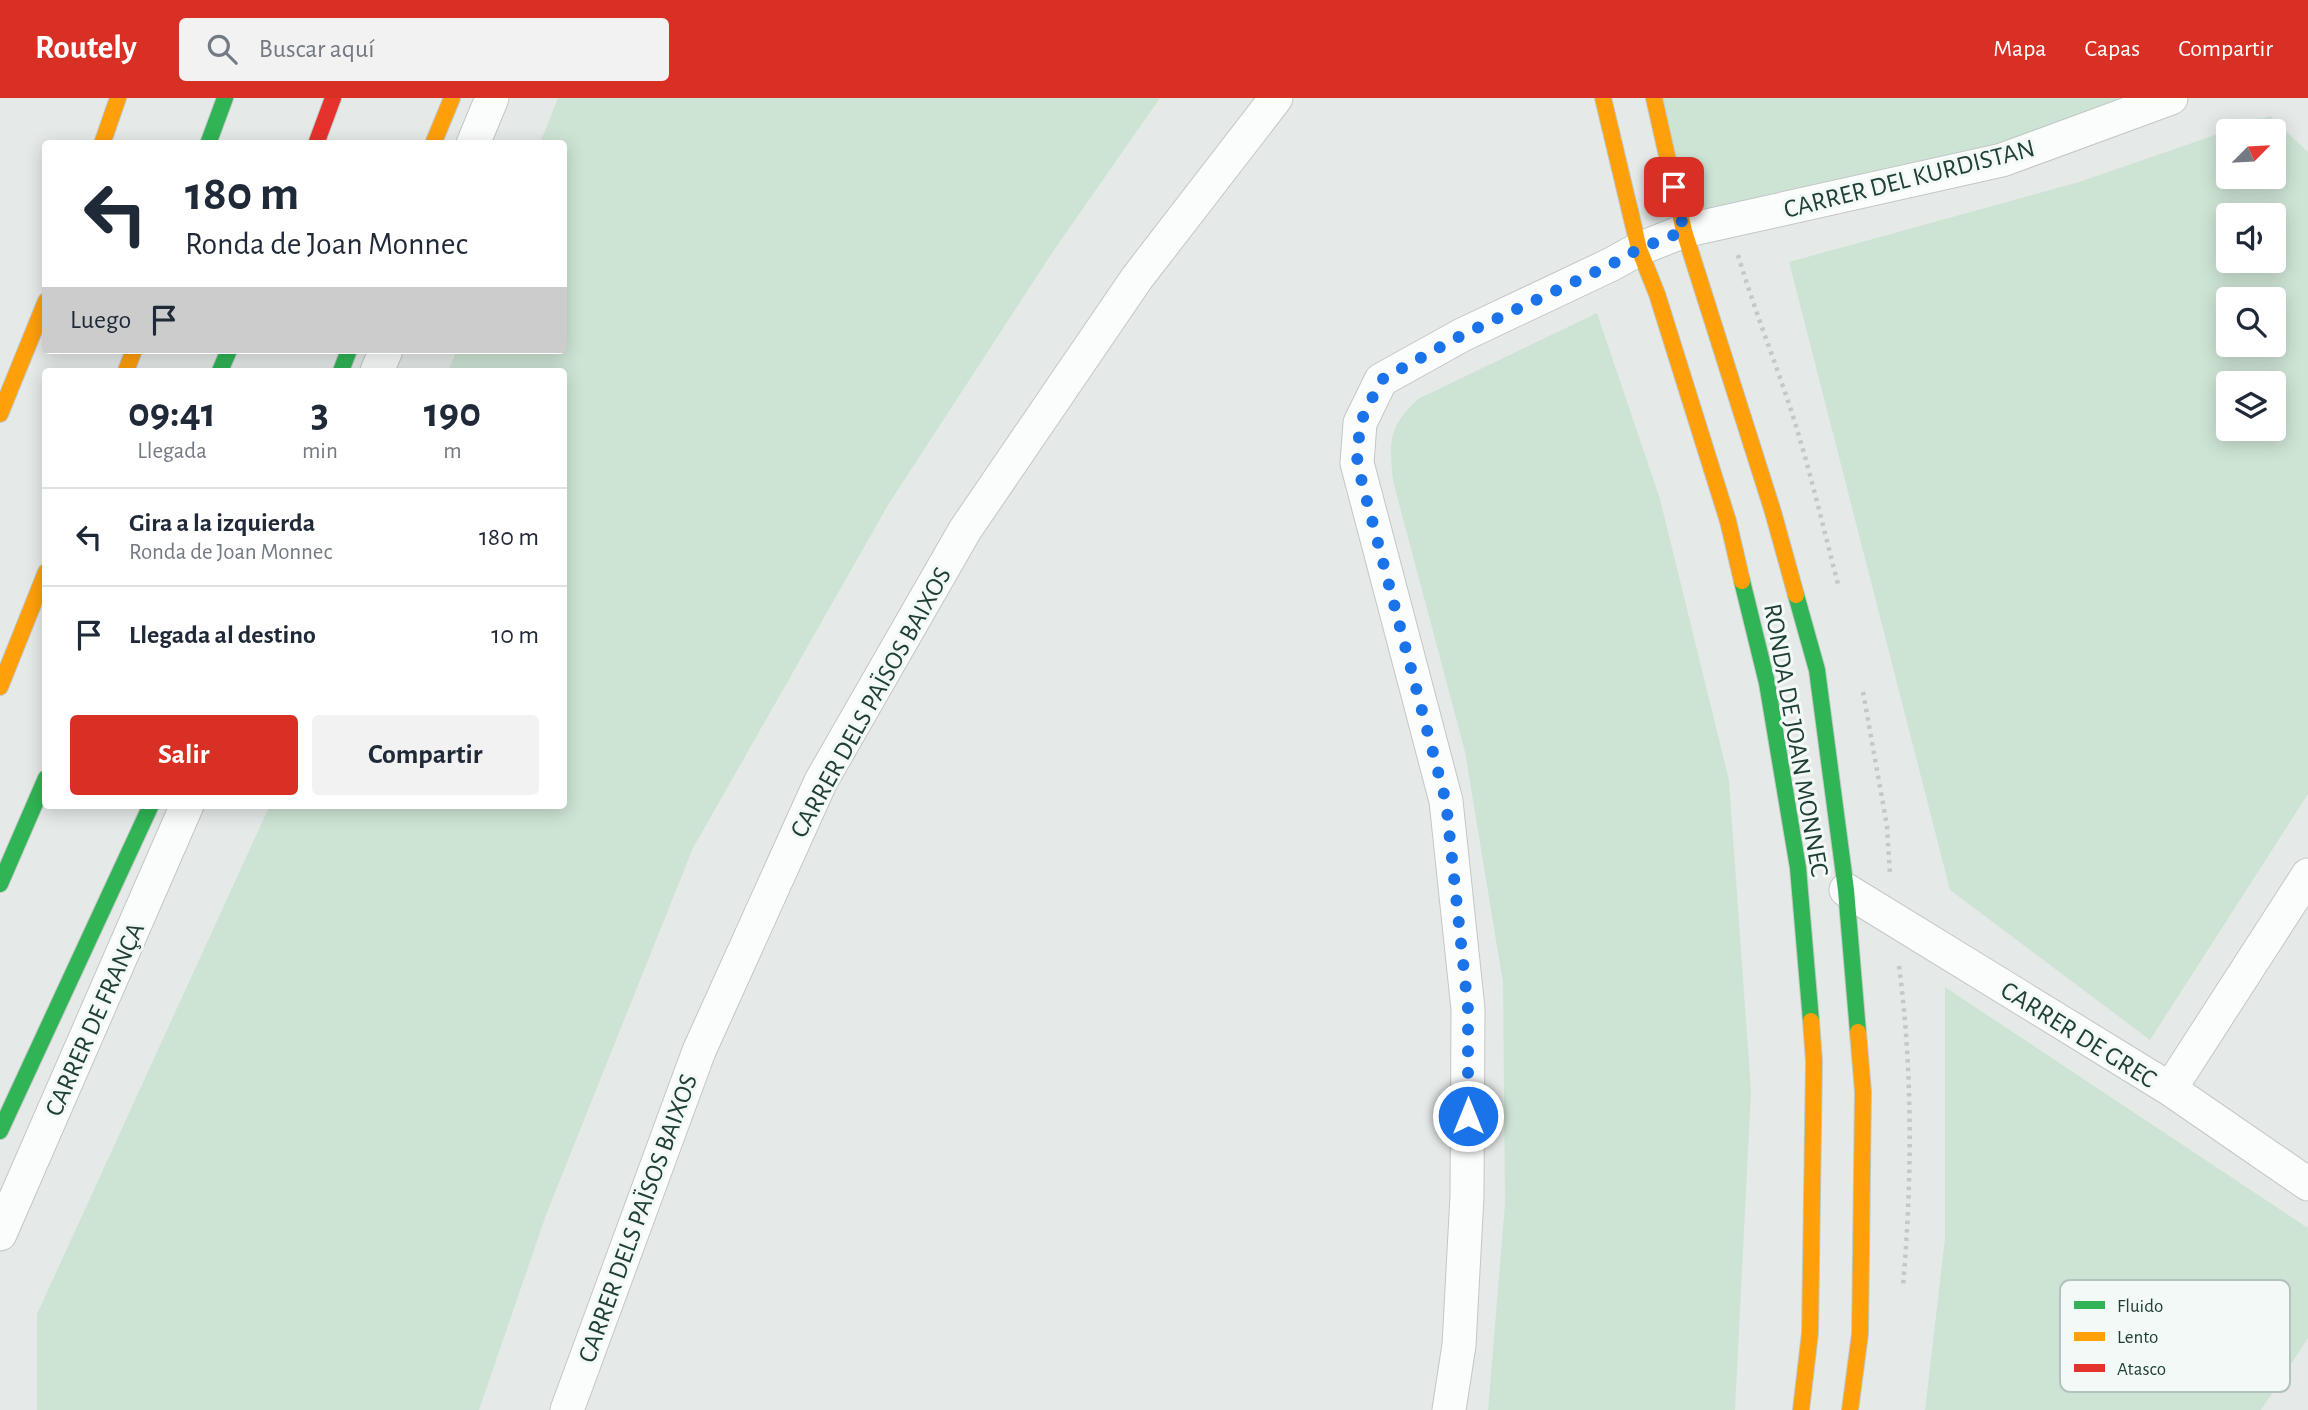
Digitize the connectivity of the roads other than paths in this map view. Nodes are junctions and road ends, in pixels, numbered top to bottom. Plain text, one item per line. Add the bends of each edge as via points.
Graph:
1 (118, 98) edge
2 (225, 98) edge
3 (333, 98) edge
4 (452, 98) edge
5 (492, 98) edge
6 (1276, 98) edge
7 (1603, 98) edge
8 (1654, 98) edge
9 (2171, 98) edge
10 (103, 140) edge
11 (209, 140) edge
12 (317, 140) edge
13 (435, 140) edge
14 (475, 140) edge
15 (1684, 231) junction
16 (1639, 249) junction
17 (42, 311) edge
18 (0, 414) edge
19 (42, 582) edge
20 (0, 687) edge
21 (42, 787) edge
22 (149, 809) edge
23 (185, 809) edge
24 (2308, 875) edge
25 (0, 884) edge
26 (1846, 890) junction
27 (2170, 1089) junction
28 (0, 1130) edge
29 (2308, 1184) edge
30 (0, 1234) edge
31 (567, 1410) edge
32 (1449, 1410) edge
33 (1801, 1410) edge
34 (1850, 1410) edge

1 - 10 main road
2 - 11 main road
3 - 12 main road
4 - 13 main road
5 - 14 street
6 - 31 street, CARRER DELS PAÏSOS BAIXOS via 1137,278 965,530 821,781 699,1051
7 - 16 main road, RONDA DE JOAN MONNEC
8 - 15 main road, RONDA DE JOAN MONNEC
9 - 15 street, CARRER DEL KURDISTAN via 2002,160
15 - 16 street, CARRER DEL KURDISTAN
15 - 26 main road, RONDA DE JOAN MONNEC via 1773,512 1817,670
16 - 32 street, CARRER DEL KURDISTAN via 1381,380 1360,423 1357,463 1446,802 1468,1009 1467,1196 1459,1345
16 - 33 main road, RONDA DE JOAN MONNEC via 1728,521 1767,683 1798,868 1814,1061 1810,1333
17 - 18 main road
19 - 20 main road
21 - 25 main road
22 - 28 main road
23 - 30 street, CARRER DE FRANÇA
24 - 27 street
26 - 27 street, CARRER DE GREC
26 - 34 main road, RONDA DE JOAN MONNEC via 1863,1091 1860,1334
27 - 29 street, CARRER DE GREC

